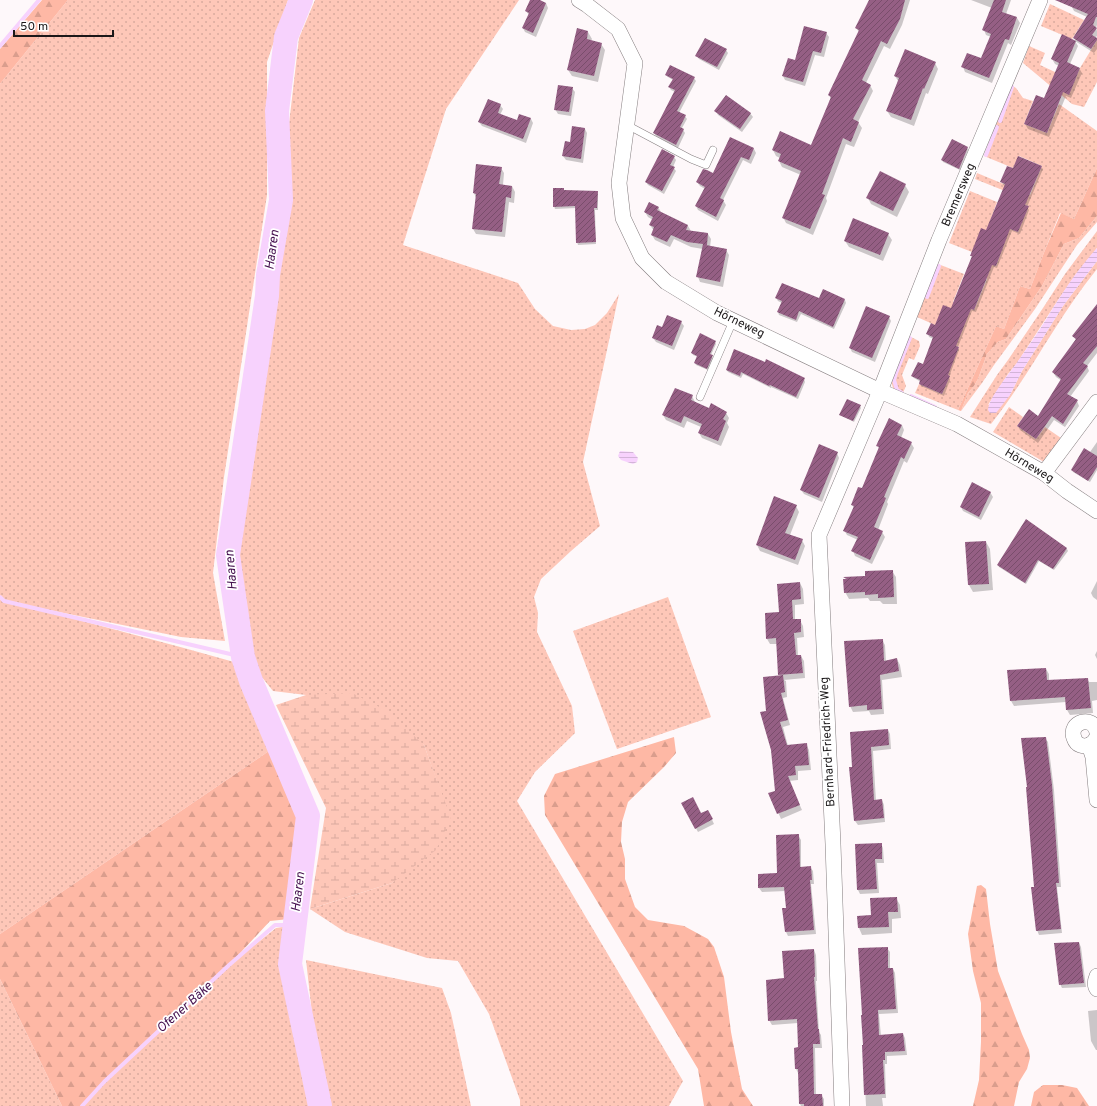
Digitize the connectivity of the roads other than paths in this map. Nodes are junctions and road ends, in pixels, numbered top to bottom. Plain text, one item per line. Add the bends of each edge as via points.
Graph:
1 (579, 0) edge
2 (1040, 0) edge
3 (627, 125) junction
4 (713, 150) dead end
5 (733, 321) junction
6 (880, 391) junction
7 (700, 397) dead end
8 (1097, 402) edge
9 (1044, 473) junction
10 (1097, 510) edge
11 (1097, 732) edge
12 (1093, 740) edge
13 (1097, 800) edge
14 (1097, 976) edge
15 (1097, 990) edge
16 (842, 1106) edge

1 - 3 street, Hörneweg via 618,29 635,63
2 - 6 street, Bremersweg via 939,240
3 - 4 lane via 706,165
3 - 5 street, Hörneweg via 619,183 623,218 642,258 666,282
5 - 6 street, Hörneweg
5 - 7 lane
6 - 9 street, Hörneweg via 957,424
6 - 16 street, Bernhard-Friedrich-Weg via 819,535
8 - 9 street
9 - 10 street, Hörneweg
11 - 12 street via 1094,725 1087,722 1075,726 1075,741 1082,746
12 - 13 street
14 - 15 street

